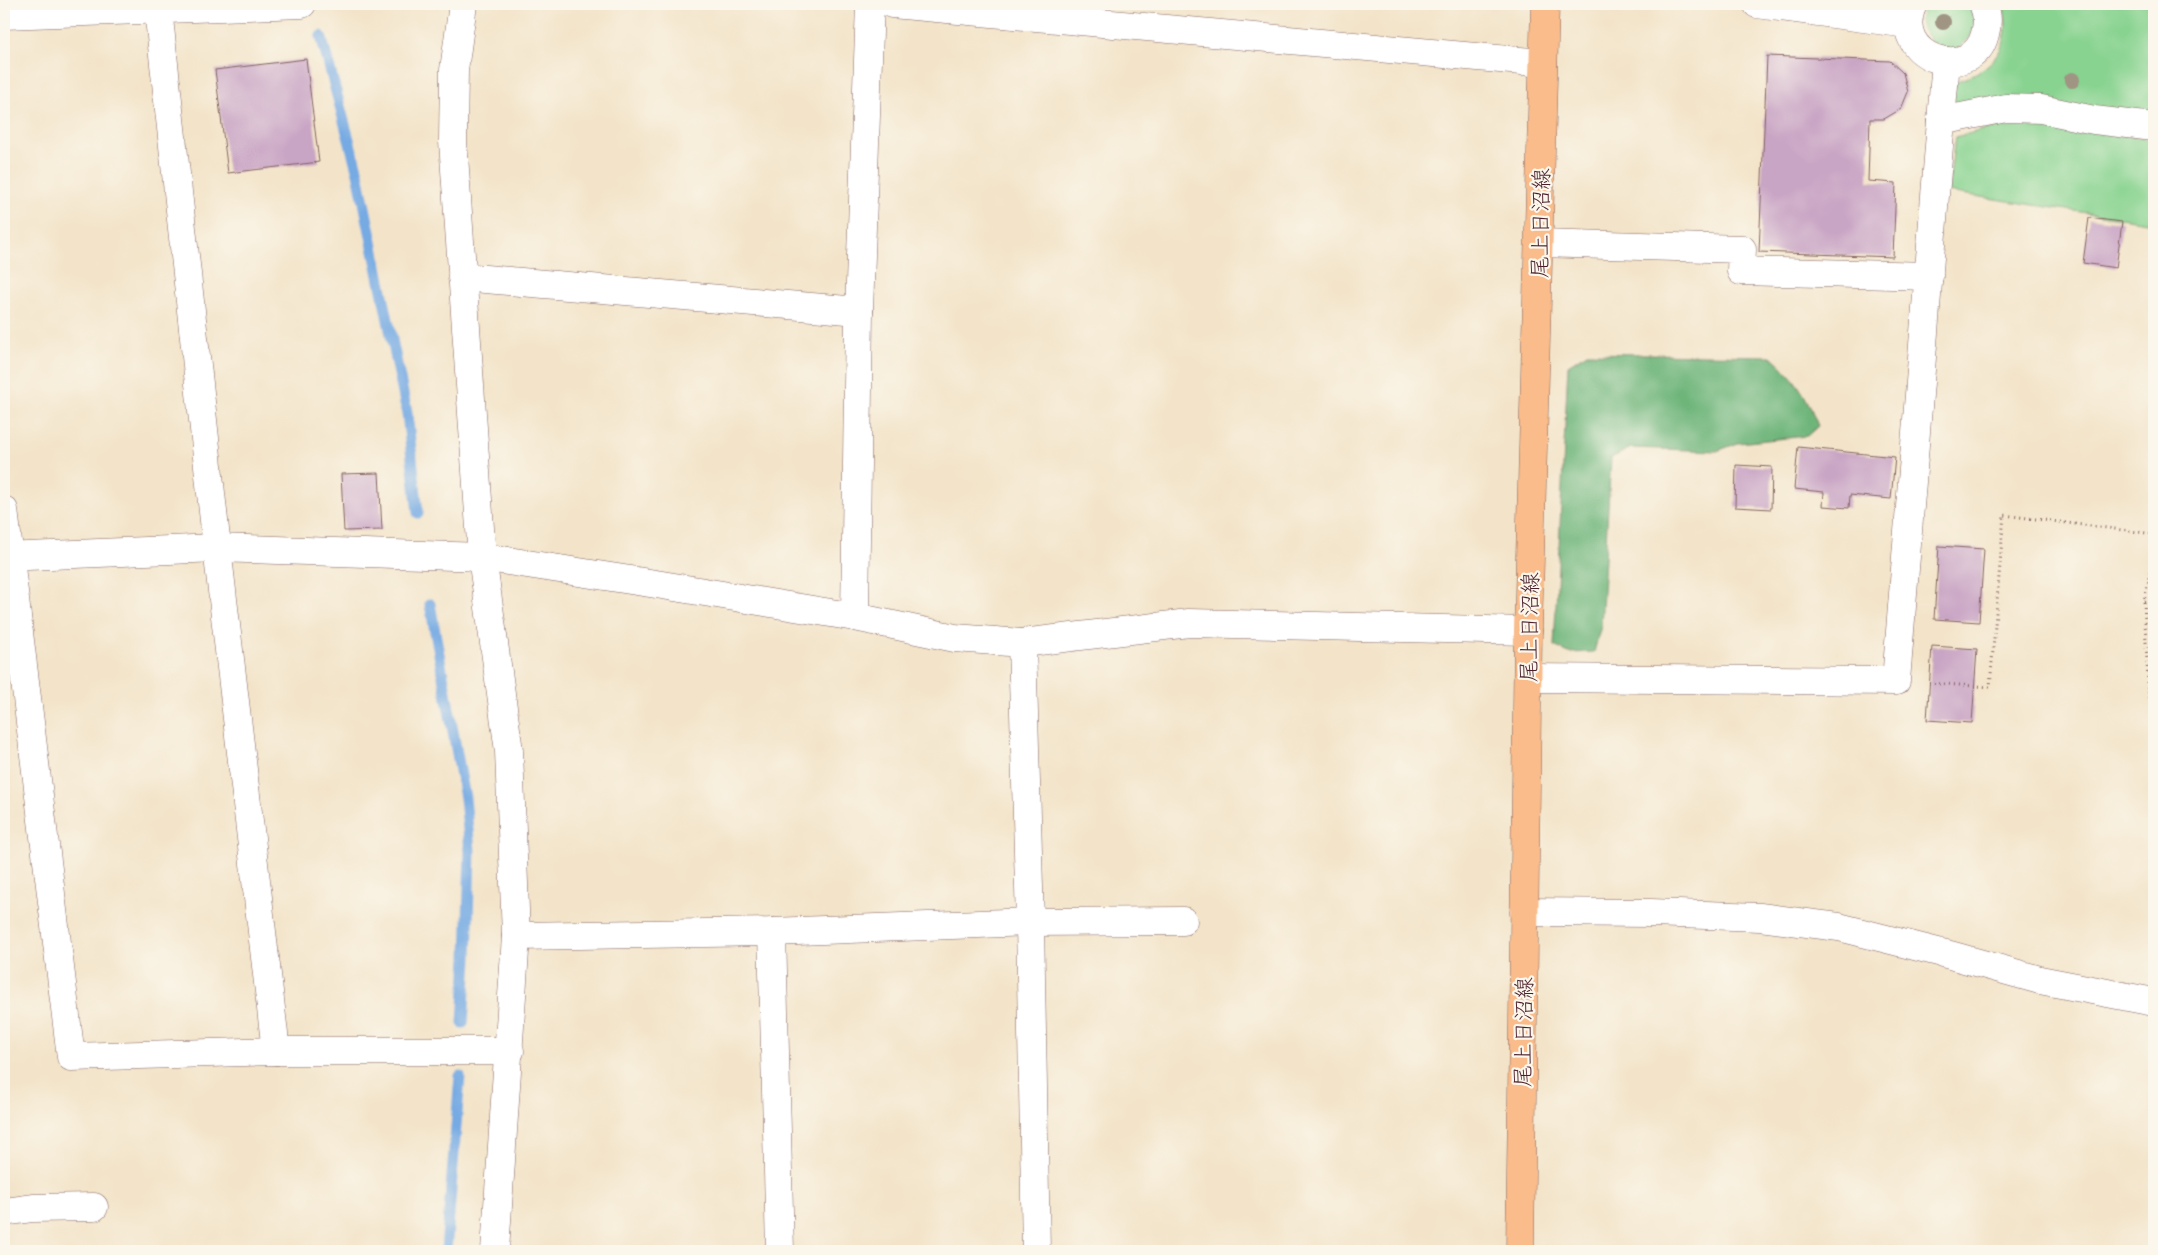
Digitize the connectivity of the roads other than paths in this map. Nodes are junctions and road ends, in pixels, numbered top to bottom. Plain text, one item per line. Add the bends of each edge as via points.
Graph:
1 (302, 4) edge
2 (463, 4) edge
3 (870, 4) edge
4 (892, 4) edge
5 (1545, 4) edge
6 (1757, 4) edge
7 (1983, 4) edge
8 (158, 9) junction
9 (1910, 14) edge
10 (4, 15) edge
11 (1946, 61) junction
12 (1543, 63) junction
13 (1941, 121) junction
14 (2154, 128) edge
15 (1540, 243) junction
16 (1929, 276) junction
17 (462, 277) junction
18 (859, 311) junction
19 (4, 510) edge
20 (217, 548) junction
21 (6, 557) edge
22 (482, 558) junction
23 (854, 618) junction
24 (1528, 631) junction
25 (1022, 643) junction
26 (1528, 678) junction
27 (1524, 912) junction
28 (1182, 921) dead end
29 (1030, 922) junction
30 (772, 932) junction
31 (516, 936) junction
32 (2154, 1002) edge
33 (510, 1050) junction
34 (276, 1051) junction
35 (94, 1207) dead end
36 (4, 1212) edge
37 (495, 1251) edge
38 (780, 1251) edge
39 (1036, 1251) edge
40 (1520, 1251) edge

1 - 8 street
2 - 17 street via 454,70 453,141
3 - 18 street
4 - 12 street
5 - 12 main road, 尾上日沼線
6 - 9 street
7 - 11 street via 1988,24 1977,49 1967,57
8 - 10 street
8 - 20 street
9 - 11 street via 1910,37 1918,48 1928,57
11 - 13 street
12 - 15 main road, 尾上日沼線
13 - 14 street via 2006,108 2041,109
13 - 16 street
15 - 16 street via 1742,249 1741,271
15 - 24 main road, 尾上日沼線
16 - 26 street via 1896,681
17 - 18 street
17 - 22 street
18 - 23 street
19 - 21 street
20 - 21 street
20 - 22 street
20 - 34 street
21 - 34 street via 71,1057
22 - 23 street
22 - 31 street via 509,751
23 - 25 street via 955,638
24 - 25 street via 1189,623
24 - 26 main road, 尾上日沼線
25 - 29 street
26 - 27 main road, 尾上日沼線
27 - 32 street via 1760,918 1839,927 2040,980
27 - 40 main road, 尾上日沼線
28 - 29 street
29 - 30 street
29 - 39 street
30 - 31 street
30 - 38 street
31 - 33 street
33 - 34 street
33 - 37 street
35 - 36 street

